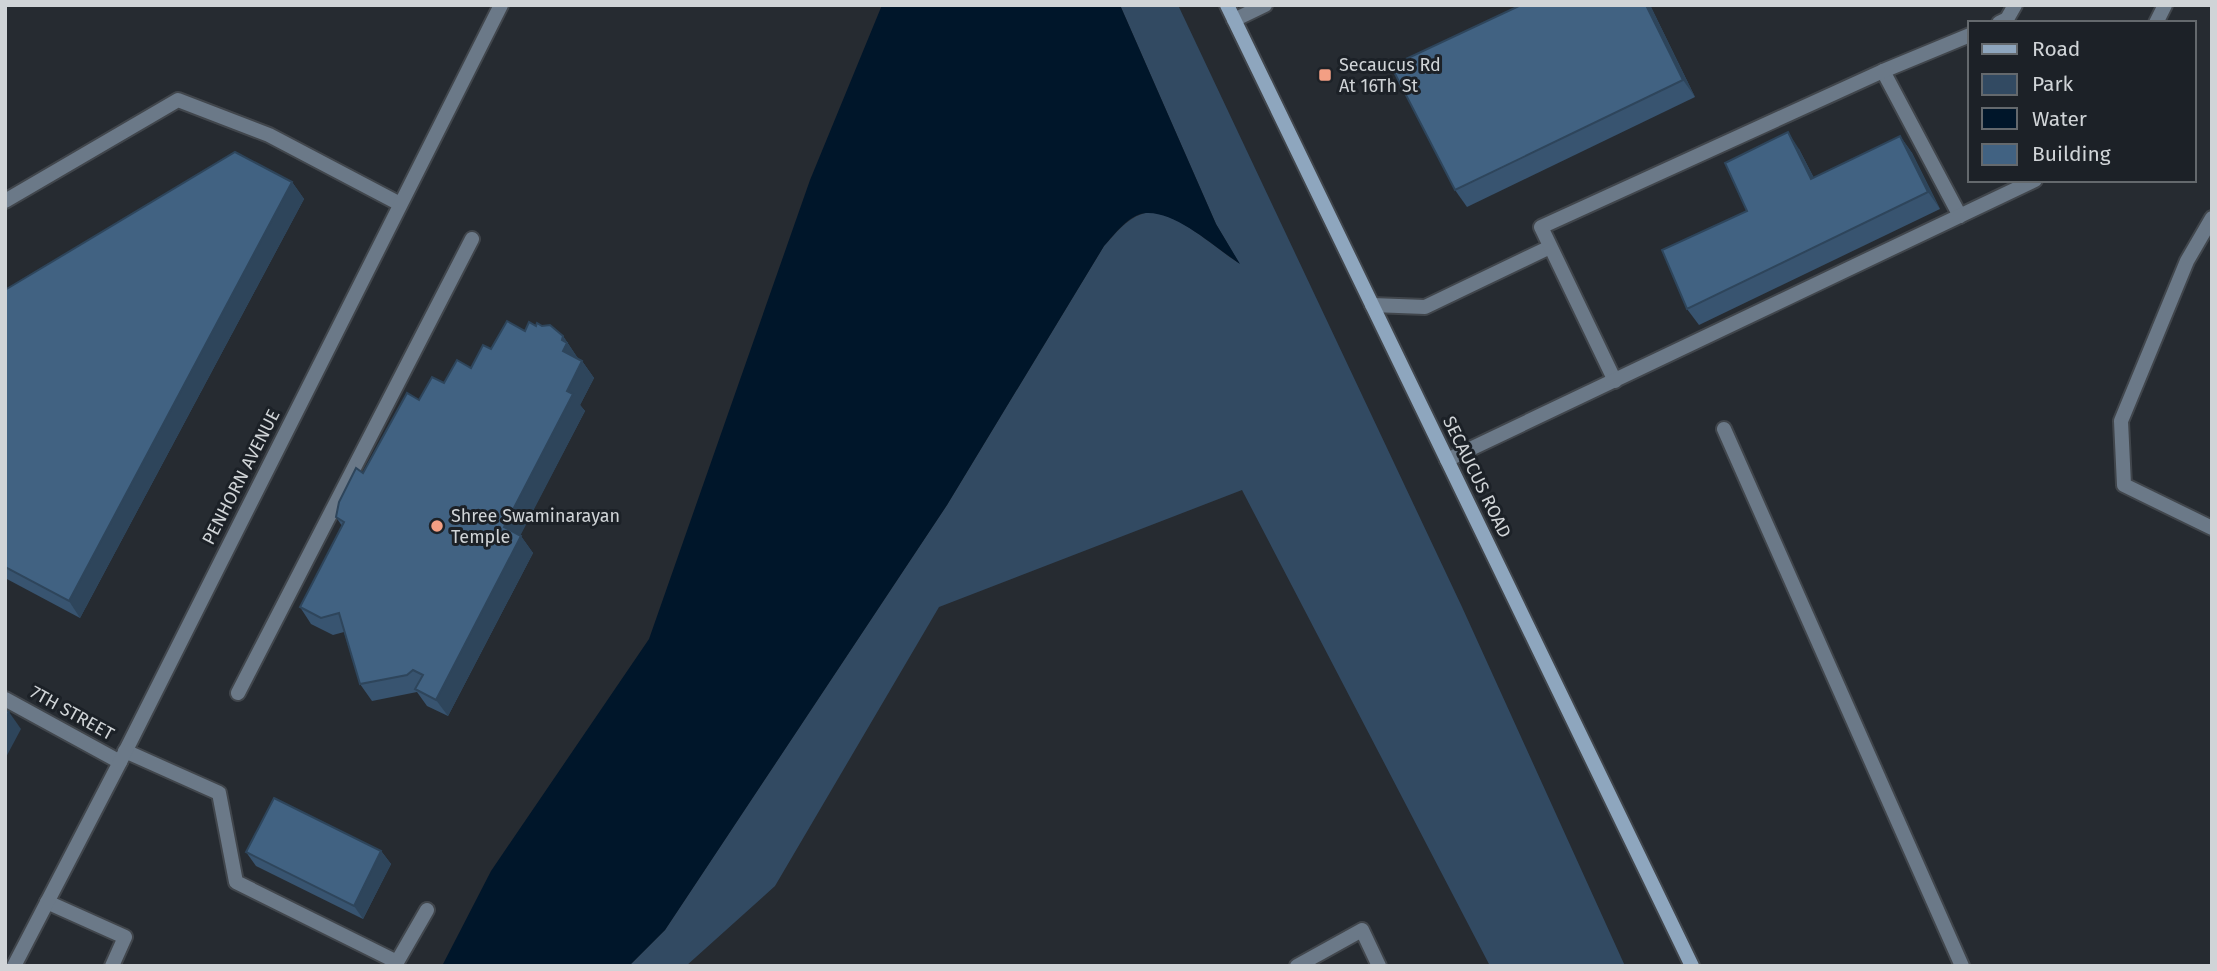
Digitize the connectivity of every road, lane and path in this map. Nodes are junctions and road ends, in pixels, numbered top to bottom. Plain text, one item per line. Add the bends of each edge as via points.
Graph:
1 (501, 5) edge
2 (1227, 5) edge
3 (1265, 5) edge
4 (2015, 5) edge
5 (2165, 5) edge
6 (1234, 20) junction
7 (2006, 21) edge
8 (2157, 21) edge
9 (1968, 36) edge
10 (1883, 71) junction
11 (2031, 182) edge
12 (5, 201) edge
13 (400, 204) junction
14 (1960, 216) junction
15 (2212, 218) edge
16 (472, 239) dead end
17 (1550, 247) junction
18 (1372, 305) junction
19 (1615, 381) junction
20 (1724, 429) dead end
21 (1447, 460) junction
22 (2212, 528) edge
23 (238, 693) dead end
24 (5, 699) edge
25 (122, 756) junction
26 (47, 902) junction
27 (427, 910) dead end
28 (14, 966) edge
29 (112, 966) edge
30 (1297, 966) edge
31 (1379, 966) edge
32 (1692, 966) edge
33 (1962, 966) edge

1 - 13 street, PENHORN AVENUE
2 - 6 main road, SECAUCUS ROAD
3 - 6 street
4 - 7 street
5 - 8 street
6 - 18 main road, SECAUCUS ROAD
9 - 10 street
10 - 14 street
10 - 17 street via 1541,227
11 - 14 street
12 - 13 street via 178,100 269,135
13 - 25 street, PENHORN AVENUE
14 - 19 street
15 - 22 street via 2187,261 2121,421 2124,485
16 - 23 street
17 - 18 street via 1424,307
17 - 19 street
18 - 21 main road, SECAUCUS ROAD
19 - 21 street
20 - 33 street
21 - 32 main road, SECAUCUS ROAD
24 - 25 street, 7TH STREET
25 - 26 street, PENHORN AVENUE
25 - 27 street, 7TH STREET via 219,793 236,883 397,962
26 - 28 street, PENHORN AVENUE
26 - 29 street via 125,937
30 - 31 street via 1362,930

